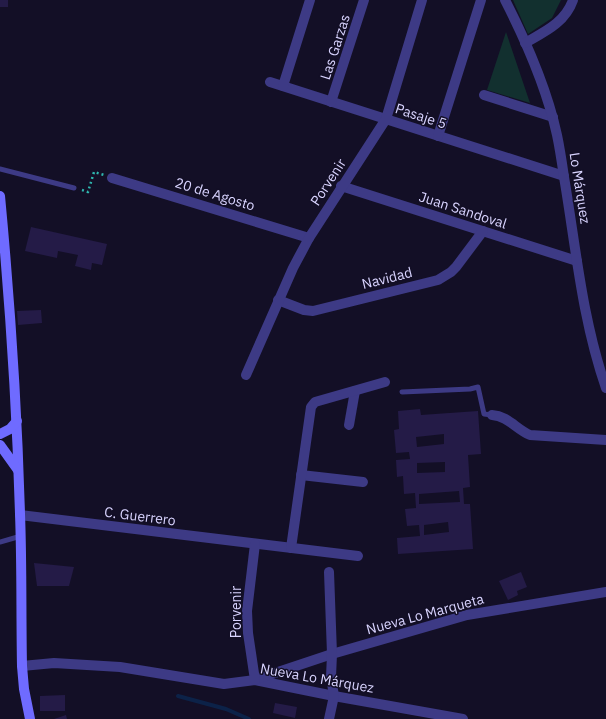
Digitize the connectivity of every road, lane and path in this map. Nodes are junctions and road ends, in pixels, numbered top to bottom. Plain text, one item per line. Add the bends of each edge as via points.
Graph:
1 (310, 0) edge
2 (364, 0) edge
3 (422, 0) edge
4 (481, 0) edge
5 (504, 0) edge
6 (573, 0) edge
7 (525, 43) junction
8 (270, 82) dead end
9 (283, 86) junction
10 (484, 95) dead end
11 (332, 102) junction
12 (553, 117) junction
13 (386, 119) junction
14 (438, 136) junction
15 (0, 169) edge
16 (564, 176) junction
17 (112, 178) joint
18 (341, 186) junction
19 (74, 188) joint
20 (0, 196) edge
21 (483, 231) junction
22 (309, 238) junction
23 (577, 261) junction
24 (278, 300) junction
25 (246, 375) dead end
26 (386, 382) dead end
27 (606, 388) edge
28 (355, 391) junction
29 (402, 392) dead end
30 (492, 415) joint
31 (16, 421) junction
32 (349, 425) dead end
33 (0, 434) edge
34 (606, 440) edge
35 (0, 445) edge
36 (19, 472) junction
37 (301, 475) junction
38 (363, 482) dead end
39 (20, 515) junction
40 (21, 536) junction
41 (0, 542) edge
42 (255, 544) junction
43 (290, 548) junction
44 (358, 556) dead end
45 (329, 572) dead end
46 (606, 592) edge
47 (332, 654) junction
48 (22, 666) junction
49 (255, 680) junction
50 (334, 696) junction
51 (30, 719) edge
52 (329, 719) edge
53 (463, 719) edge

1 - 9 street
2 - 11 street, Las Garzas
3 - 13 street, Porvenir
4 - 14 street
5 - 7 street, Lo Márquez
6 - 7 street via 558,23
7 - 12 street, Lo Márquez
8 - 9 street, Pasaje 5
9 - 11 street, Pasaje 5
10 - 12 street
11 - 13 street, Pasaje 5
12 - 16 street, Lo Márquez
13 - 14 street, Pasaje 5
13 - 18 street, Porvenir
14 - 16 street, Pasaje 5
15 - 19 lane
16 - 23 street, Lo Márquez
17 - 19 path via 94,172 88,192
17 - 22 street, 20 de Agosto
18 - 21 street, Juan Sandoval
18 - 22 street, Porvenir
20 - 31 main road
21 - 23 street, Juan Sandoval
21 - 24 street, Navidad via 456,267 438,280 313,311
22 - 24 street, Porvenir
23 - 27 street, Lo Márquez via 587,320
24 - 25 street, Porvenir
26 - 28 street
28 - 32 street
28 - 37 street via 315,402 311,407
29 - 30 lane via 478,387 484,414
30 - 34 street via 504,417 530,435
31 - 33 main road via 10,429
31 - 36 main road
35 - 36 main road
36 - 39 main road
37 - 38 street
37 - 43 street
39 - 40 main road
39 - 42 street, C. Guerrero
40 - 41 lane
40 - 48 main road
42 - 43 street, C. Guerrero
42 - 49 street, Porvenir via 247,611
43 - 44 street, C. Guerrero
45 - 47 street
46 - 47 street, Nueva Lo Marqueta via 468,615
47 - 49 street, Nueva Lo Marqueta
47 - 50 street via 331,677
48 - 49 street, Nueva Lo Márquez via 120,666 224,684
48 - 51 main road
49 - 50 street, Nueva Lo Márquez
50 - 52 street
50 - 53 street, Nueva Lo Márquez

